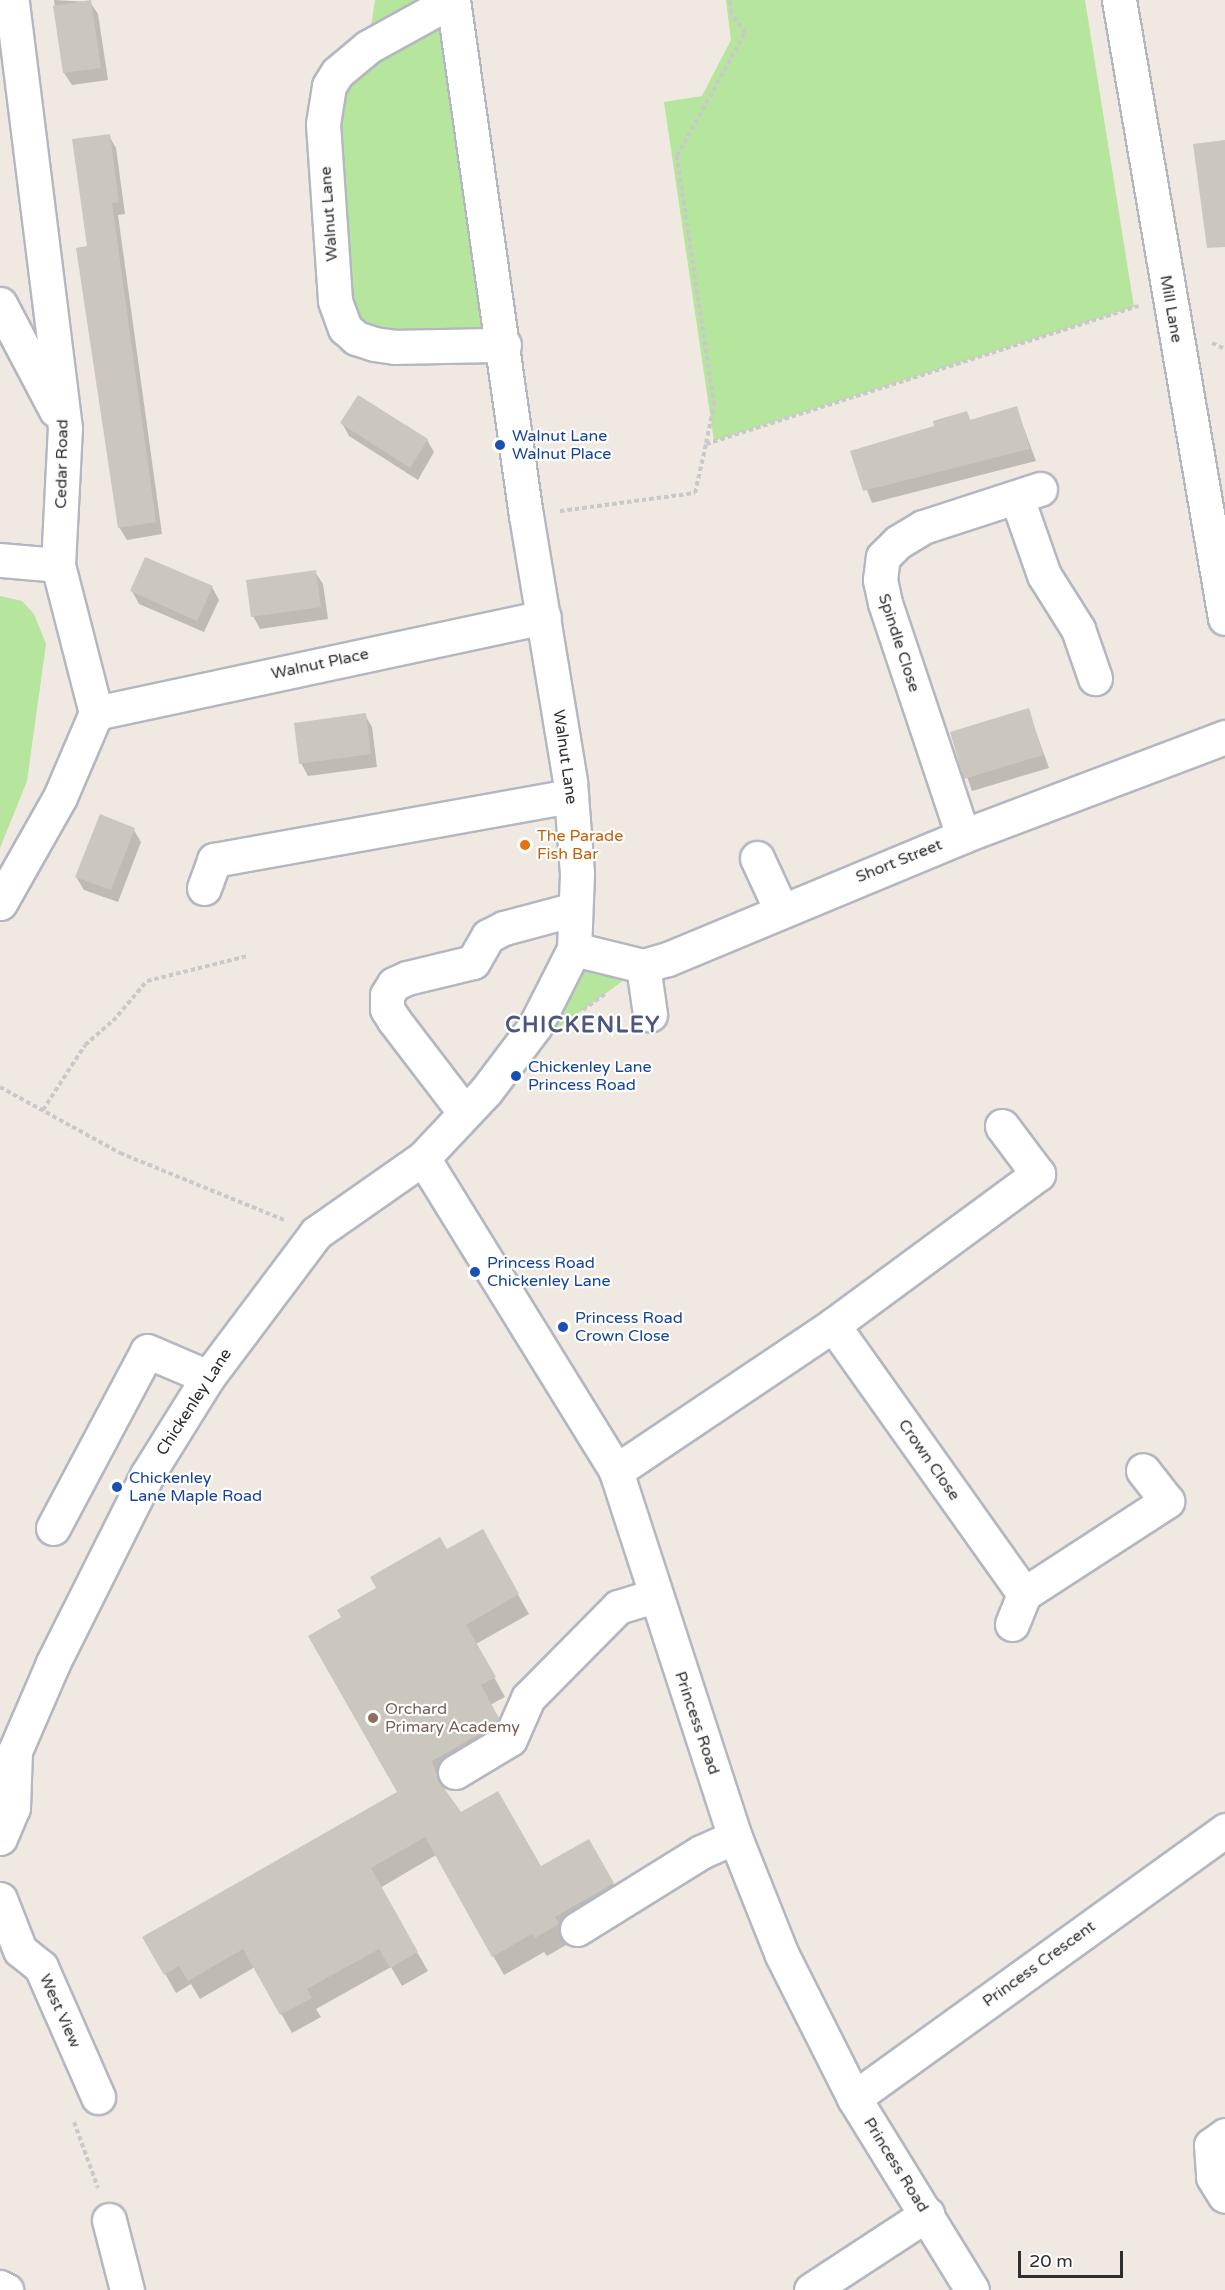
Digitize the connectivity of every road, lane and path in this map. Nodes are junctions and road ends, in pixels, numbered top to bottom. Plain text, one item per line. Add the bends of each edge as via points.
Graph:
1 (12, 0) edge
2 (453, 0) edge
3 (730, 0) edge
4 (1119, 0) edge
5 (1169, 296) junction
6 (0, 304) edge
7 (504, 345) junction
8 (65, 428) junction
9 (706, 444) junction
10 (526, 516) junction
11 (0, 561) edge
12 (58, 565) junction
13 (544, 616) junction
14 (1225, 618) edge
15 (1095, 678) dead end
16 (96, 713) junction
17 (1225, 737) edge
18 (571, 796) junction
19 (963, 836) junction
20 (757, 858) dead end
21 (204, 888) dead end
22 (0, 903) edge
23 (575, 909) junction
24 (781, 910) junction
25 (573, 950) junction
26 (247, 956) dead end
27 (644, 966) junction
28 (650, 1014) dead end
29 (0, 1087) edge
30 (43, 1110) junction
31 (465, 1113) junction
32 (1002, 1126) dead end
33 (423, 1158) junction
34 (316, 1233) junction
35 (833, 1325) junction
36 (208, 1377) junction
37 (1143, 1470) dead end
38 (616, 1471) junction
39 (53, 1528) dead end
40 (1024, 1594) junction
41 (654, 1596) junction
42 (1011, 1624) dead end
43 (8, 1748) edge
44 (455, 1772) dead end
45 (1225, 1830) edge
46 (735, 1837) junction
47 (0, 1838) edge
48 (0, 1899) edge
49 (577, 1929) dead end
50 (98, 2097) dead end
51 (854, 2098) junction
52 (1225, 2135) edge
53 (1225, 2196) edge
54 (927, 2214) junction
55 (109, 2220) dead end
56 (0, 2287) edge
57 (822, 2287) edge
58 (6, 2290) edge
59 (128, 2290) edge
60 (972, 2290) edge

1 - 8 street, Cedar Road
2 - 7 street, Walnut Lane
2 - 7 street, Walnut Lane via 368,47 336,73 329,86 323,124 335,301 345,328 356,338 374,344
3 - 9 path via 731,13 745,33 676,156 714,405
4 - 5 street, Mill Lane
5 - 9 path
5 - 14 street, Mill Lane
6 - 8 street
7 - 10 street, Walnut Lane
8 - 12 street, Cedar Road
9 - 10 path via 695,493
10 - 13 street, Walnut Lane
11 - 12 street
12 - 16 street, Cedar Road
13 - 16 street, Walnut Place
13 - 18 street, Walnut Lane
15 - 19 street, Spindle Close via 1078,629 1044,575 1029,494 923,527 883,557 880,580 885,603
16 - 22 street via 60,797
17 - 19 street, Short Street
18 - 21 street via 214,860
18 - 23 street, Walnut Lane via 577,873
19 - 24 street, Short Street
20 - 24 street
23 - 25 street, Walnut Lane
23 - 31 street via 504,928 488,936 473,962 407,978 394,984 387,995 387,1009
24 - 27 street, Short Street
25 - 27 street
25 - 31 street, Walnut Lane via 534,1026
26 - 30 path via 147,981 113,1021 85,1045
27 - 28 street
29 - 30 path
30 - 34 path via 120,1154
31 - 33 street, Walnut Lane
32 - 35 street via 1038,1174
33 - 34 street, Chickenley Lane
33 - 38 street, Princess Road
34 - 36 street, Chickenley Lane
35 - 38 street
35 - 40 street, Crown Close
36 - 39 street via 147,1351
36 - 43 street, Chickenley Lane via 147,1475
37 - 40 street via 1167,1501
38 - 41 street, Princess Road
40 - 42 street
41 - 44 street via 618,1607 528,1698 510,1739
41 - 46 street, Princess Road
43 - 47 street, Chickenley Lane via 13,1808
45 - 51 street, Princess Crescent
46 - 49 street via 701,1852
46 - 51 street, Princess Road via 782,1955
48 - 50 street, West View via 20,1950 41,1967
51 - 54 street, Princess Road
52 - 53 street via 1211,2145 1213,2177
54 - 57 street
54 - 60 street, Princess Road
55 - 59 street
56 - 58 street

